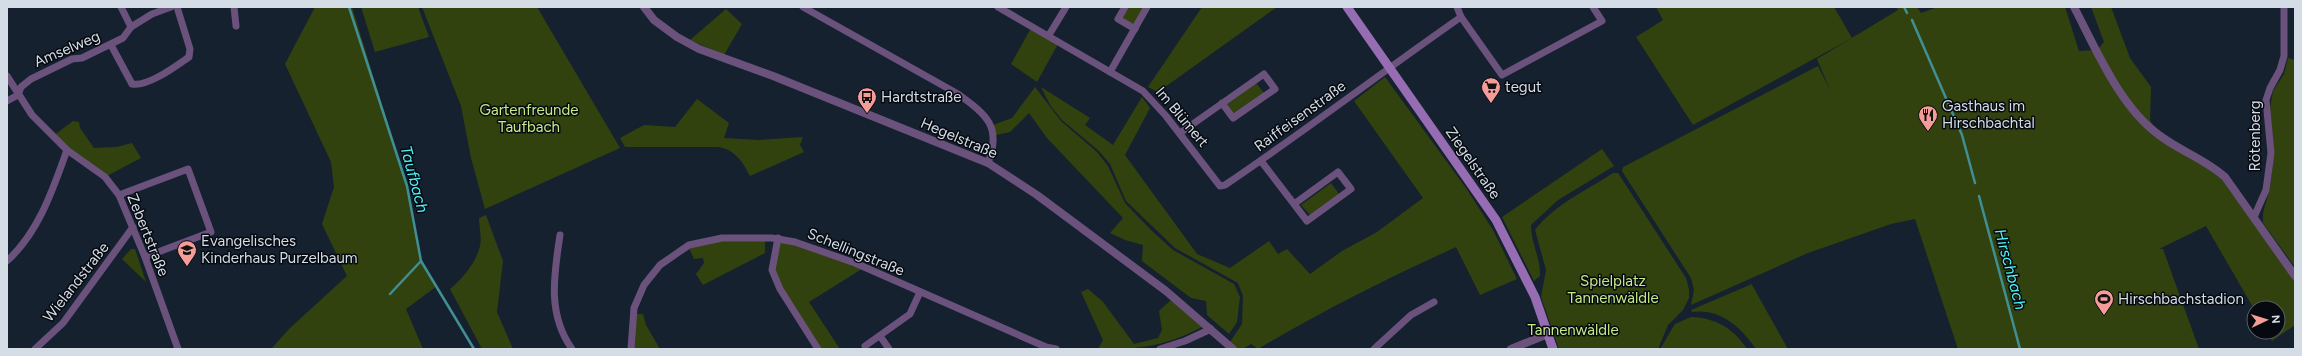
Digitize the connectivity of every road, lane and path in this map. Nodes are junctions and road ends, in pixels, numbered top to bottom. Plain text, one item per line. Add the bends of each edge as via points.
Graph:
1 (121, 7) edge
2 (172, 7) edge
3 (177, 7) edge
4 (234, 7) edge
5 (644, 7) edge
6 (803, 7) edge
7 (1066, 7) edge
8 (1125, 7) edge
9 (1147, 7) edge
10 (1347, 7) edge
11 (1457, 7) edge
12 (1593, 7) edge
13 (2074, 7) edge
14 (2284, 7) edge
15 (1002, 8) edge
16 (1461, 17) junction
17 (236, 26) dead end
18 (131, 27) junction
19 (1135, 29) junction
20 (1049, 35) junction
21 (111, 44) junction
22 (1389, 66) junction
23 (1110, 72) junction
24 (7, 76) edge
25 (18, 95) junction
26 (7, 101) edge
27 (1222, 103) junction
28 (1180, 133) junction
29 (67, 150) junction
30 (1261, 161) junction
31 (988, 164) junction
32 (1225, 185) joint
33 (119, 195) junction
34 (1294, 204) junction
35 (2254, 217) junction
36 (133, 227) junction
37 (560, 235) dead end
38 (778, 238) junction
39 (144, 258) junction
40 (7, 261) edge
41 (2295, 276) edge
42 (920, 292) junction
43 (1434, 302) dead end
44 (1211, 328) junction
45 (1548, 334) junction
46 (880, 336) junction
47 (865, 346) dead end
48 (35, 349) edge
49 (178, 349) edge
50 (572, 349) edge
51 (631, 349) edge
52 (818, 349) edge
53 (889, 349) edge
54 (1056, 349) edge
55 (1160, 349) edge
56 (1233, 349) edge
57 (1374, 349) edge
58 (1511, 349) edge
59 (1553, 349) edge

1 - 18 street
2 - 18 street, Amselweg via 152,14
3 - 21 street, Amselweg via 190,49 189,57 180,64 143,84 132,84
4 - 17 street
5 - 31 street, Hegelstraße via 654,20 699,49 773,76
6 - 31 street via 975,106 995,135 994,148
7 - 20 street
8 - 19 street via 1118,19
9 - 19 street
10 - 22 main road, Ziegelstraße
11 - 16 street
12 - 16 street via 1602,21 1502,75
13 - 35 street via 2125,100 2142,121 2159,136 2213,166 2225,177
14 - 35 street, Rötenberg via 2284,56 2266,100 2271,153 2266,190
15 - 20 street, Im Blümert
16 - 22 street, Raiffeisenstraße
18 - 21 street, Amselweg via 123,38
19 - 23 street
20 - 23 street, Im Blümert
21 - 25 street, Amselweg via 31,79 21,87
22 - 30 street, Raiffeisenstraße
22 - 45 main road, Ziegelstraße via 1496,220 1535,297
23 - 28 street, Im Blümert via 1143,91
24 - 25 street, Zebertstraße
25 - 26 street
25 - 29 street, Zebertstraße via 32,115
27 - 27 street via 1233,118 1274,89 1264,74
27 - 28 street
28 - 32 street, Im Blümert via 1220,186
29 - 33 street, Zebertstraße via 105,177
29 - 40 street via 49,199 33,228
30 - 32 street, Raiffeisenstraße
30 - 34 street
31 - 44 street, Hegelstraße via 1037,195
33 - 36 street, Zebertstraße
33 - 39 street via 188,169 211,232
34 - 34 street via 1338,172 1351,189 1307,221
35 - 41 street
36 - 39 street, Zebertstraße
36 - 48 street, Wielandstraße via 68,318
37 - 50 street via 553,282 555,310 564,337
38 - 42 street, Schellingstraße via 855,262
38 - 51 street, Schellingstraße via 722,238 689,245 660,265 644,285 634,308
38 - 52 street via 772,270 780,289
39 - 49 street, Zebertstraße
42 - 46 street via 910,314
42 - 54 street, Schellingstraße
43 - 57 street via 1411,316
44 - 55 street via 1185,341
44 - 56 street, Hegelstraße
45 - 58 street
45 - 59 main road, Ziegelstraße
46 - 47 street
46 - 53 street

